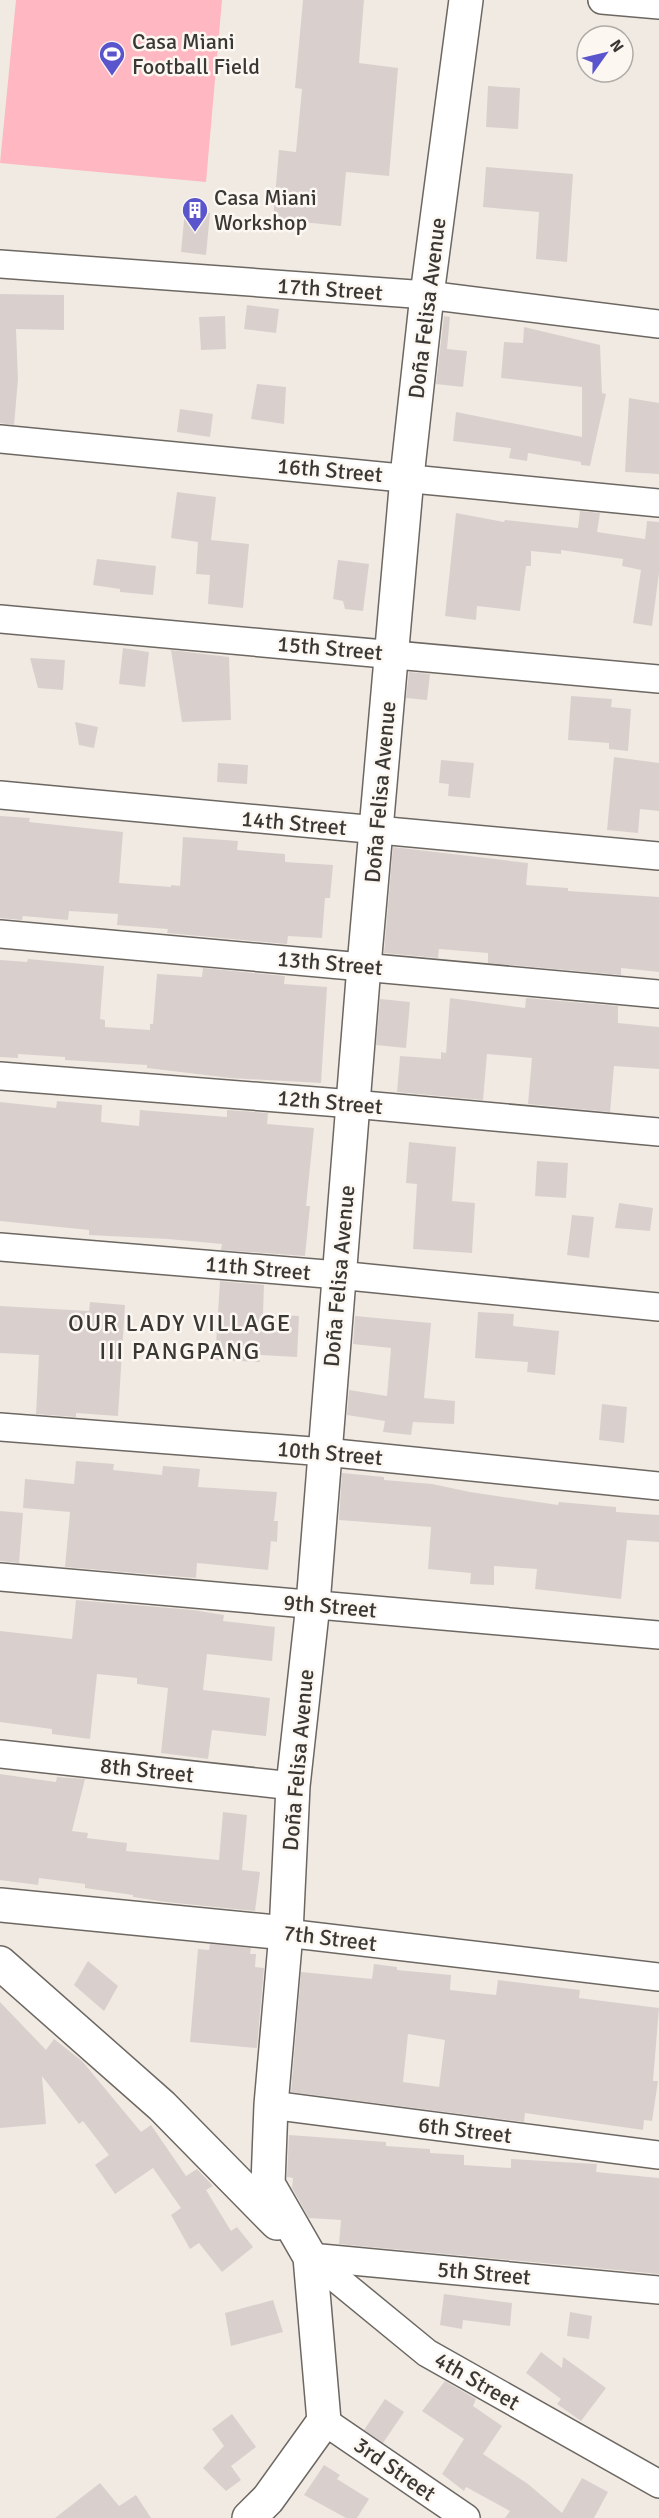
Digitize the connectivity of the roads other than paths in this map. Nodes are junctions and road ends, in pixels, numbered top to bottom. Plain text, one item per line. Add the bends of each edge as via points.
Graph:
1 (466, 0) edge
2 (602, 0) edge
3 (659, 5) edge
4 (0, 264) edge
5 (427, 295) junction
6 (659, 324) edge
7 (0, 439) edge
8 (407, 477) junction
9 (659, 503) edge
10 (0, 619) edge
11 (392, 654) junction
12 (659, 679) edge
13 (0, 795) edge
14 (376, 831) junction
15 (659, 856) edge
16 (0, 934) edge
17 (364, 966) junction
18 (659, 994) edge
19 (0, 1076) edge
20 (353, 1104) junction
21 (659, 1132) edge
22 (0, 1247) edge
23 (338, 1275) junction
24 (659, 1307) edge
25 (0, 1427) edge
26 (325, 1452) junction
27 (659, 1486) edge
28 (0, 1577) edge
29 (313, 1604) junction
30 (659, 1635) edge
31 (0, 1754) edge
32 (293, 1786) junction
33 (0, 1905) edge
34 (286, 1933) junction
35 (0, 1963) edge
36 (659, 1977) edge
37 (270, 2105) junction
38 (659, 2155) edge
39 (309, 2257) junction
40 (659, 2290) edge
41 (324, 2421) junction
42 (659, 2484) edge
43 (249, 2518) edge
44 (466, 2518) edge

1 - 5 street, Doña Felisa Avenue
2 - 3 street
4 - 5 street, 17th Street
5 - 6 street, 17th Street
5 - 8 street, Doña Felisa Avenue
7 - 8 street, 16th Street
8 - 9 street, 16th Street
8 - 11 street, Doña Felisa Avenue
10 - 11 street, 15th Street
11 - 12 street, 15th Street
11 - 14 street, Doña Felisa Avenue
13 - 14 street, 14th Street
14 - 15 street, 14th Street
14 - 17 street, Doña Felisa Avenue
16 - 17 street, 13th Street
17 - 18 street, 13th Street
17 - 20 street, Doña Felisa Avenue
19 - 20 street, 12th Street
20 - 21 street, 12th Street
20 - 23 street, Doña Felisa Avenue
22 - 23 street, 11th Street
23 - 24 street, 11th Street
23 - 26 street, Doña Felisa Avenue
25 - 26 street, 10th Street
26 - 27 street, 10th Street
26 - 29 street, Doña Felisa Avenue
28 - 29 street, 9th Street
29 - 30 street, 9th Street
29 - 32 street, Doña Felisa Avenue
31 - 32 street, 8th Street
32 - 34 street, Doña Felisa Avenue
33 - 34 street, 7th Street
34 - 36 street, 7th Street
34 - 37 street, Doña Felisa Avenue
35 - 39 street via 162,2106
37 - 38 street, 6th Street
37 - 39 street, Doña Felisa Avenue via 268,2184
39 - 40 street, 5th Street
39 - 41 street, Doña Felisa Avenue
39 - 42 street, 4th Street via 427,2353
41 - 43 street via 268,2499
41 - 44 street, 3rd Street

